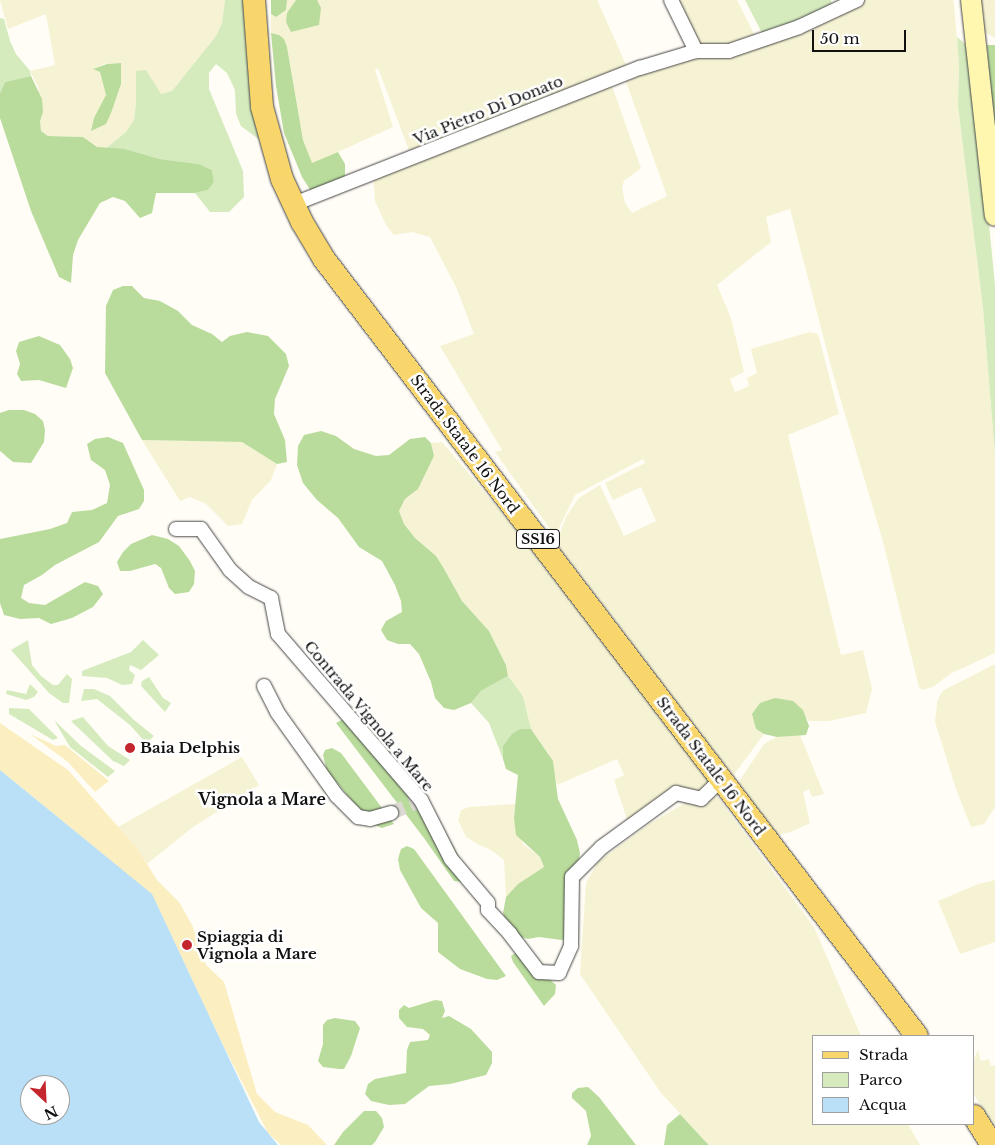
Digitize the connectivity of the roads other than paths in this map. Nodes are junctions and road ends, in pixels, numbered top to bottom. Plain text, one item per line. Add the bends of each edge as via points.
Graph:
1 (254, 0) edge
2 (670, 0) edge
3 (857, 0) edge
4 (971, 0) edge
5 (696, 51) junction
6 (294, 204) junction
7 (995, 216) edge
8 (176, 529) dead end
9 (264, 686) dead end
10 (721, 780) junction
11 (391, 813) tunnel mouth
12 (916, 1035) edge
13 (975, 1118) edge
14 (992, 1145) edge

1 - 6 main road, Strada Statale 16 Nord / SS16 via 262,107 282,179
2 - 5 street
3 - 5 street, Via Pietro Di Donato via 799,27 729,51
4 - 7 street
5 - 6 street, Via Pietro Di Donato via 546,103
6 - 10 main road, Strada Statale 16 Nord / SS16 via 324,260
8 - 10 street, Contrada Vignola a Mare via 201,529 230,570 248,587 271,598 278,634 421,800 451,859 539,972 560,973 571,946 572,878 602,847 676,793 701,799
9 - 11 street via 277,712 337,796 358,817 370,819
10 - 12 main road, Strada Statale 16 Nord / SS16
13 - 14 main road

